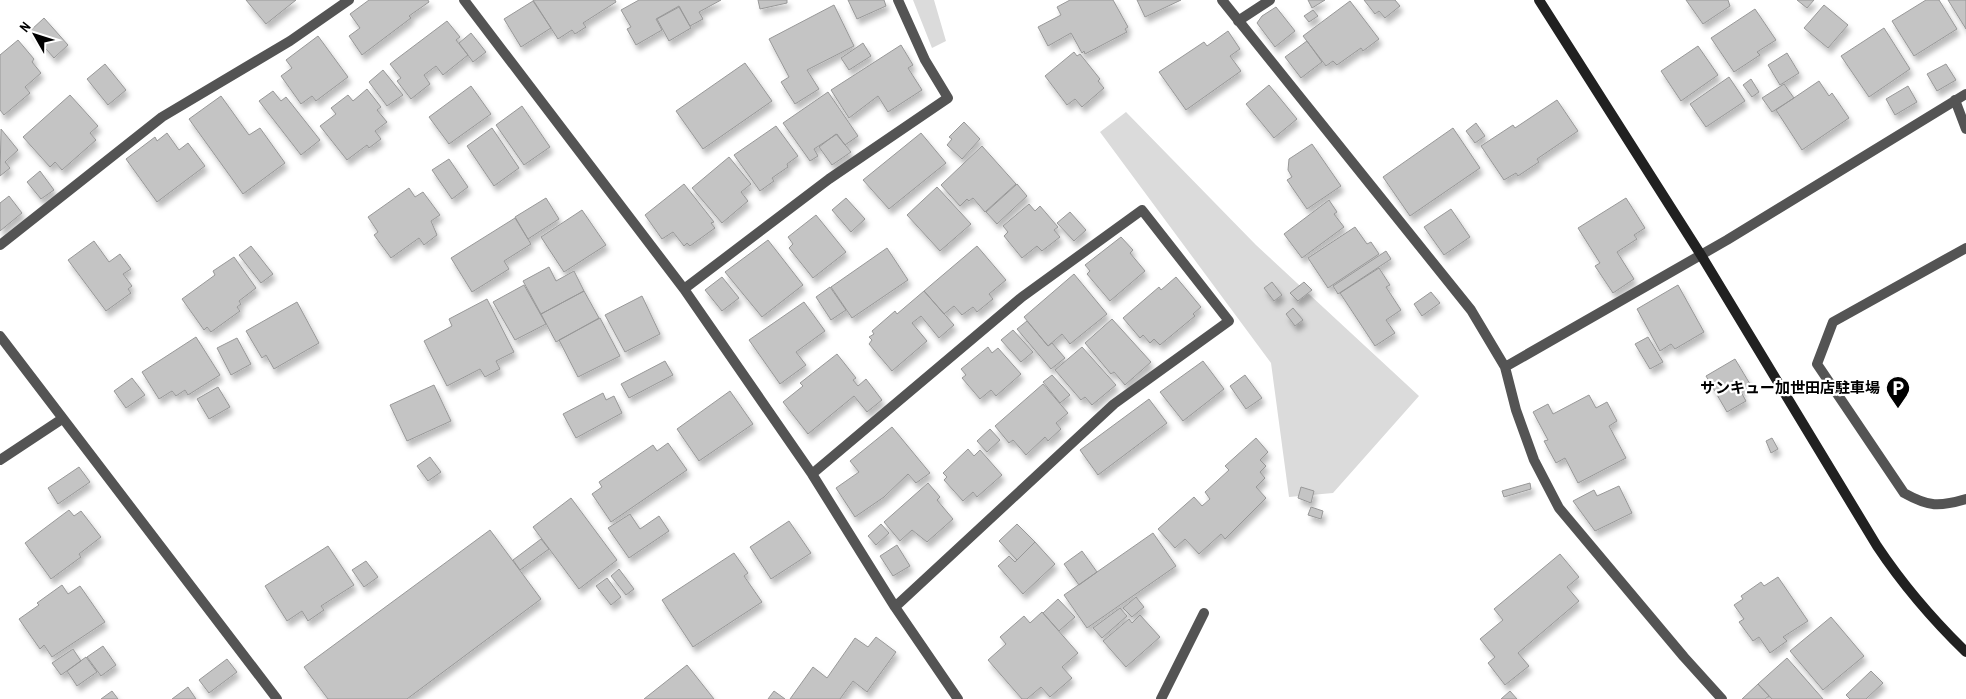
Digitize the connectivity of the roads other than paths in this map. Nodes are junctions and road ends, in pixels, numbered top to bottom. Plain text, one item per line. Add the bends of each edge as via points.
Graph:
1 (349, 0) edge
2 (464, 0) edge
3 (898, 0) edge
4 (1222, 0) edge
5 (1270, 0) edge
6 (1540, 0) edge
7 (1238, 21) junction
8 (1966, 94) edge
9 (1955, 100) junction
10 (1966, 128) edge
11 (0, 245) edge
12 (1966, 248) edge
13 (1701, 255) junction
14 (684, 289) junction
15 (0, 336) edge
16 (1505, 367) junction
17 (62, 419) junction
18 (0, 460) edge
19 (812, 474) junction
20 (1966, 499) edge
21 (895, 607) junction
22 (1204, 613) dead end
23 (1966, 652) edge
24 (273, 697) edge
25 (958, 699) edge
26 (1161, 699) edge
27 (1722, 699) edge

1 - 11 street via 290,41 162,117
2 - 14 street
3 - 14 street via 925,60 948,98 829,178
4 - 7 street
5 - 7 street
6 - 13 street
7 - 16 street via 1471,310
8 - 9 street
9 - 10 street
9 - 13 street
12 - 20 street via 1833,322 1817,364 1904,492 1924,504 1946,505
13 - 16 street
13 - 23 street via 1886,560 1940,627
14 - 19 street
15 - 17 street
16 - 27 street via 1534,460 1559,508
17 - 18 street
17 - 24 street
19 - 21 street
19 - 21 street via 1022,297 1142,210 1229,321 1114,404
21 - 25 street
22 - 26 street

